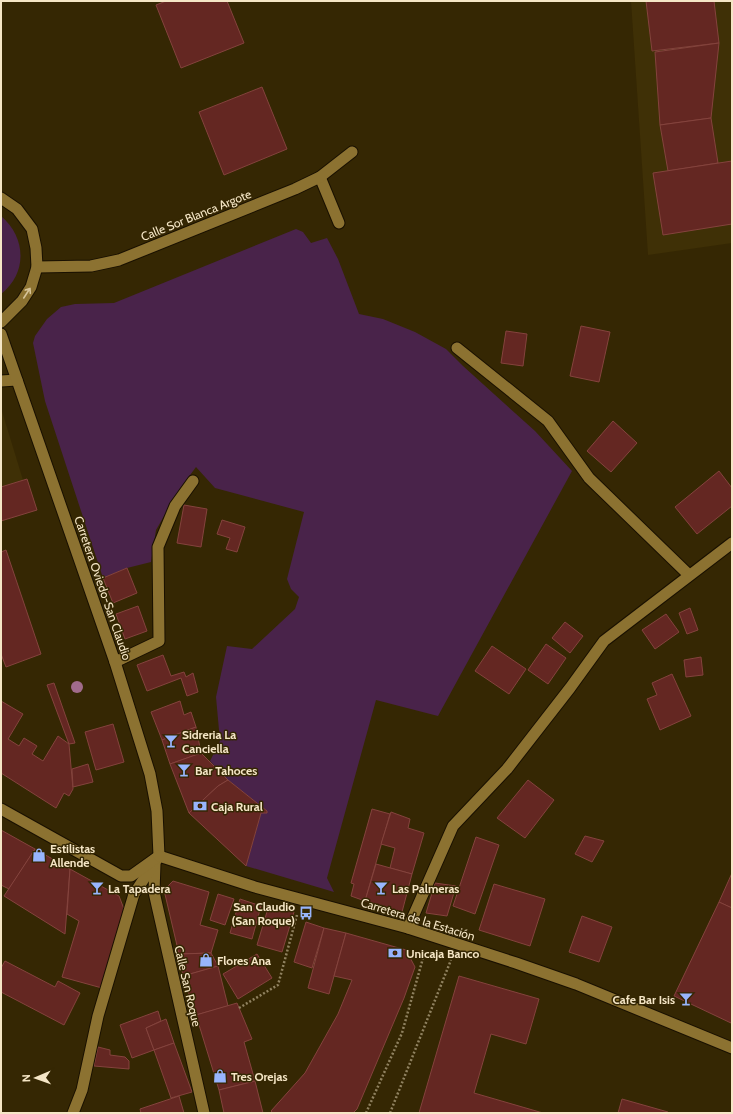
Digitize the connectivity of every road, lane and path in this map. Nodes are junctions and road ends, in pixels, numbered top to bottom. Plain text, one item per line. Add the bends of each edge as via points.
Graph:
1 (352, 152) dead end
2 (320, 176) junction
3 (1, 198) edge
4 (339, 223) dead end
5 (37, 268) junction
6 (1, 322) edge
7 (1, 334) edge
8 (456, 348) dead end
9 (17, 380) junction
10 (1, 381) edge
11 (193, 481) dead end
12 (732, 543) edge
13 (689, 575) junction
14 (115, 662) junction
15 (1, 809) edge
16 (157, 860) junction
17 (301, 899) junction
18 (408, 928) junction
19 (430, 935) junction
20 (457, 944) junction
21 (239, 1008) dead end
22 (732, 1048) edge
23 (73, 1113) edge
24 (204, 1113) edge
25 (366, 1113) edge
26 (390, 1113) edge

1 - 2 street, Calle Sor Blanca Argote
2 - 4 street
2 - 5 street, Calle Sor Blanca Argote via 295,189 119,260 91,266
3 - 5 street via 18,209 32,230
6 -> 5 street via 32,287
7 - 9 street, Carretera Oviedo-San Claudio
8 - 13 street via 548,421 590,478
9 - 10 street
9 - 14 street, Carretera Oviedo-San Claudio
11 - 14 street via 176,506 158,547 160,641
12 - 13 street
13 - 18 street via 604,641 507,769 452,826
14 - 16 street, Carretera Oviedo-San Claudio via 150,774 158,811
15 - 16 street via 121,876 131,876
16 - 17 street, Carretera de la Estación
16 - 23 street via 134,894 98,1016 82,1090
16 - 24 street, Calle San Roque via 154,892
17 - 18 street, Carretera de la Estación
17 - 21 path via 278,985
18 - 19 street, Carretera de la Estación
19 - 20 street, Carretera de la Estación
19 - 25 path via 402,1033
20 - 22 street, Carretera de la Estación via 576,984
20 - 26 path

